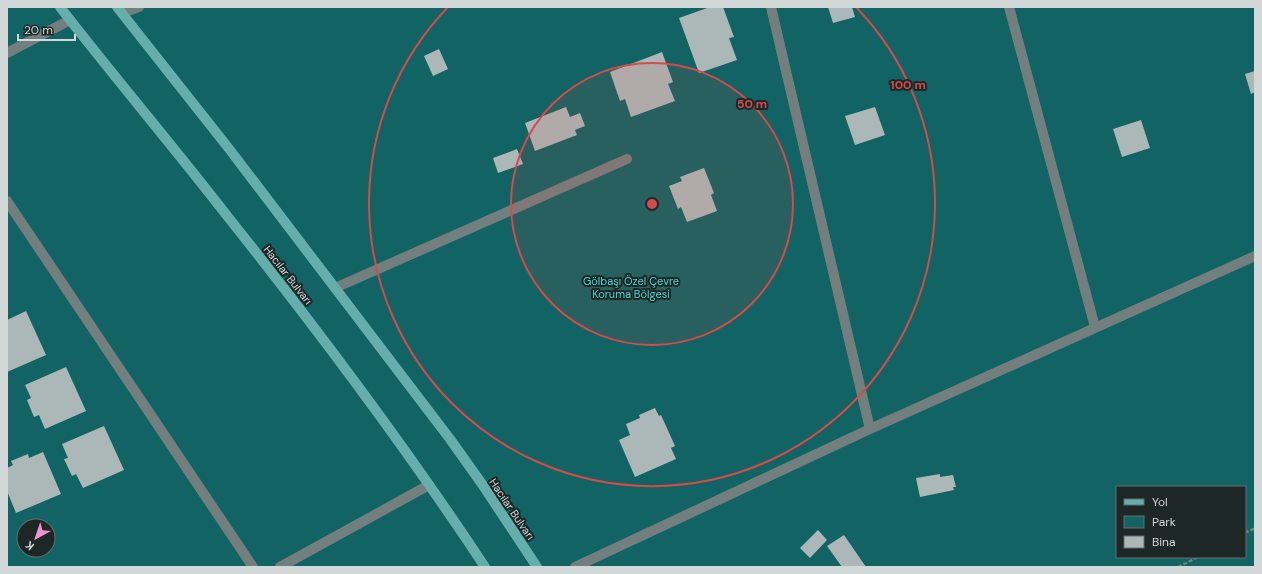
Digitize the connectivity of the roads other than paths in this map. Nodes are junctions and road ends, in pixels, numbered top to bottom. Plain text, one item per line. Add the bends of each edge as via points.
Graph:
1 (60, 7) edge
2 (139, 7) edge
3 (770, 7) edge
4 (1009, 7) edge
5 (119, 10) edge
6 (70, 20) junction
7 (7, 54) edge
8 (627, 159) dead end
9 (7, 201) edge
10 (1255, 256) edge
11 (335, 288) junction
12 (1095, 327) junction
13 (870, 429) junction
14 (429, 485) junction
15 (253, 567) edge
16 (280, 567) edge
17 (485, 567) edge
18 (537, 567) edge
19 (575, 567) edge

1 - 6 main road, Hacılar Bulvarı
2 - 5 street
3 - 13 street
4 - 12 street
5 - 11 main road, Hacılar Bulvarı
6 - 7 street
6 - 14 main road, Hacılar Bulvarı via 263,261 377,410
8 - 11 street
9 - 15 street
10 - 12 street
11 - 18 main road, Hacılar Bulvarı via 486,490
12 - 13 street
13 - 19 street
14 - 16 street
14 - 17 main road, Hacılar Bulvarı

